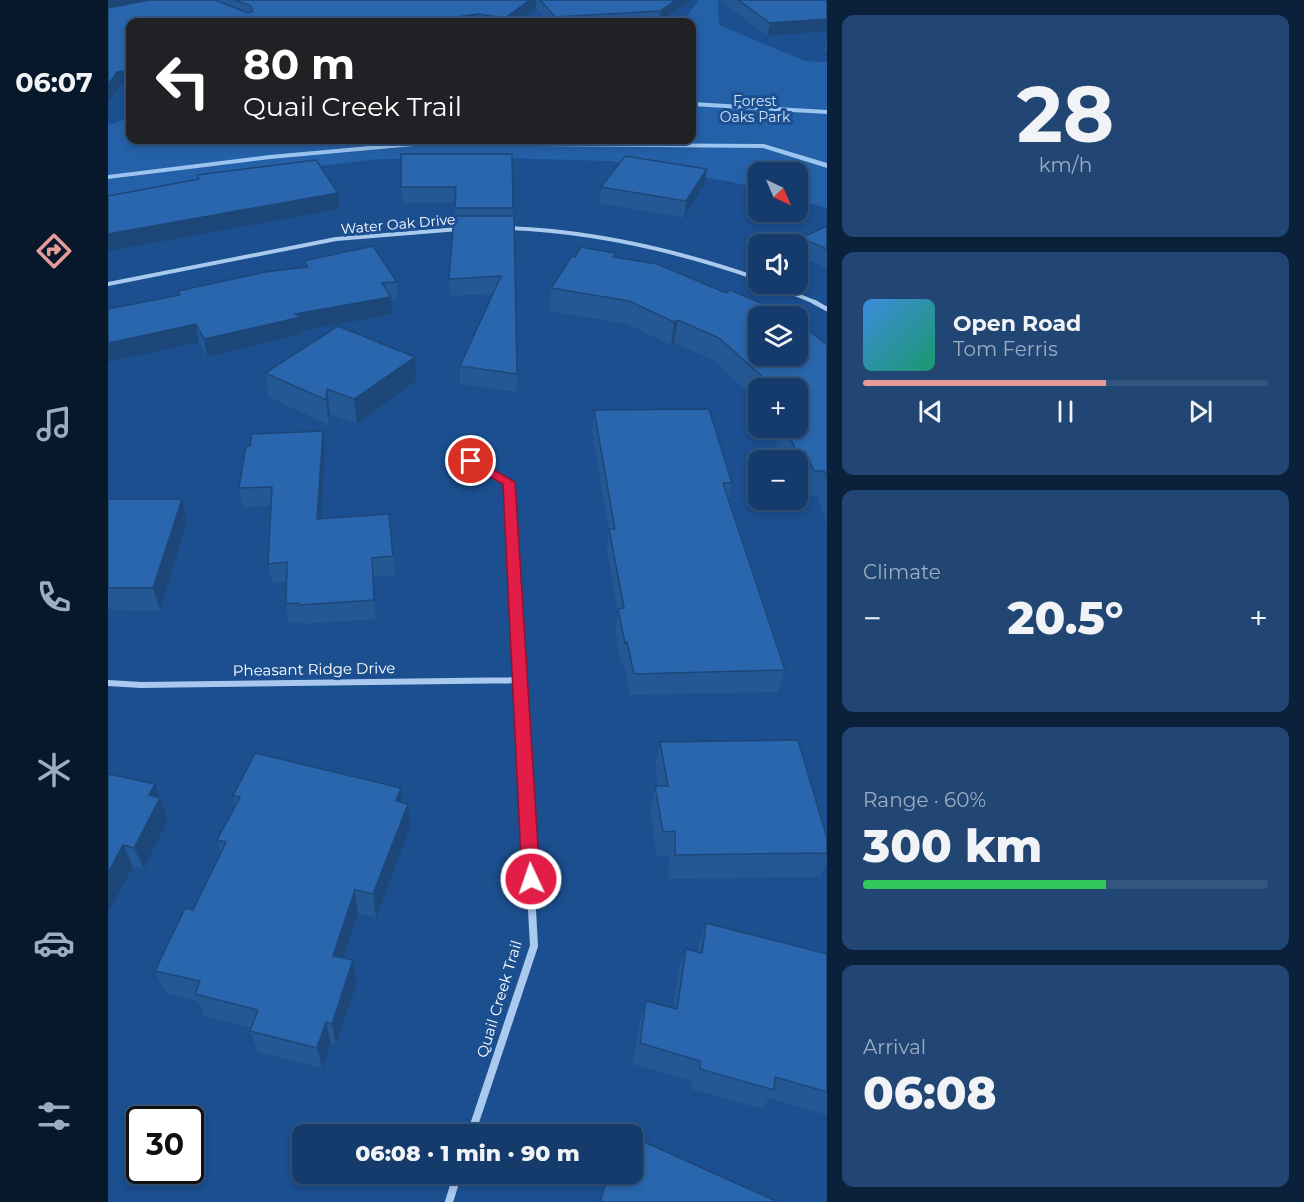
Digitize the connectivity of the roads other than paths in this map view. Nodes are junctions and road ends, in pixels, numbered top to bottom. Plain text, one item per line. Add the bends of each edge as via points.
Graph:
1 (504, 228) edge
2 (470, 229) edge
3 (748, 275) edge
4 (108, 284) edge
5 (796, 294) edge
6 (827, 309) edge
7 (471, 461) dead end
8 (520, 680) junction
9 (108, 683) edge
10 (474, 1124) edge
11 (454, 1184) edge
12 (448, 1202) edge

1 - 3 street via 618,238
2 - 4 street, Water Oak Drive via 336,239
5 - 6 street
7 - 8 street, Quail Creek Trail via 509,482
8 - 9 street, Pheasant Ridge Drive
8 - 10 street, Quail Creek Trail via 534,946
11 - 12 street

